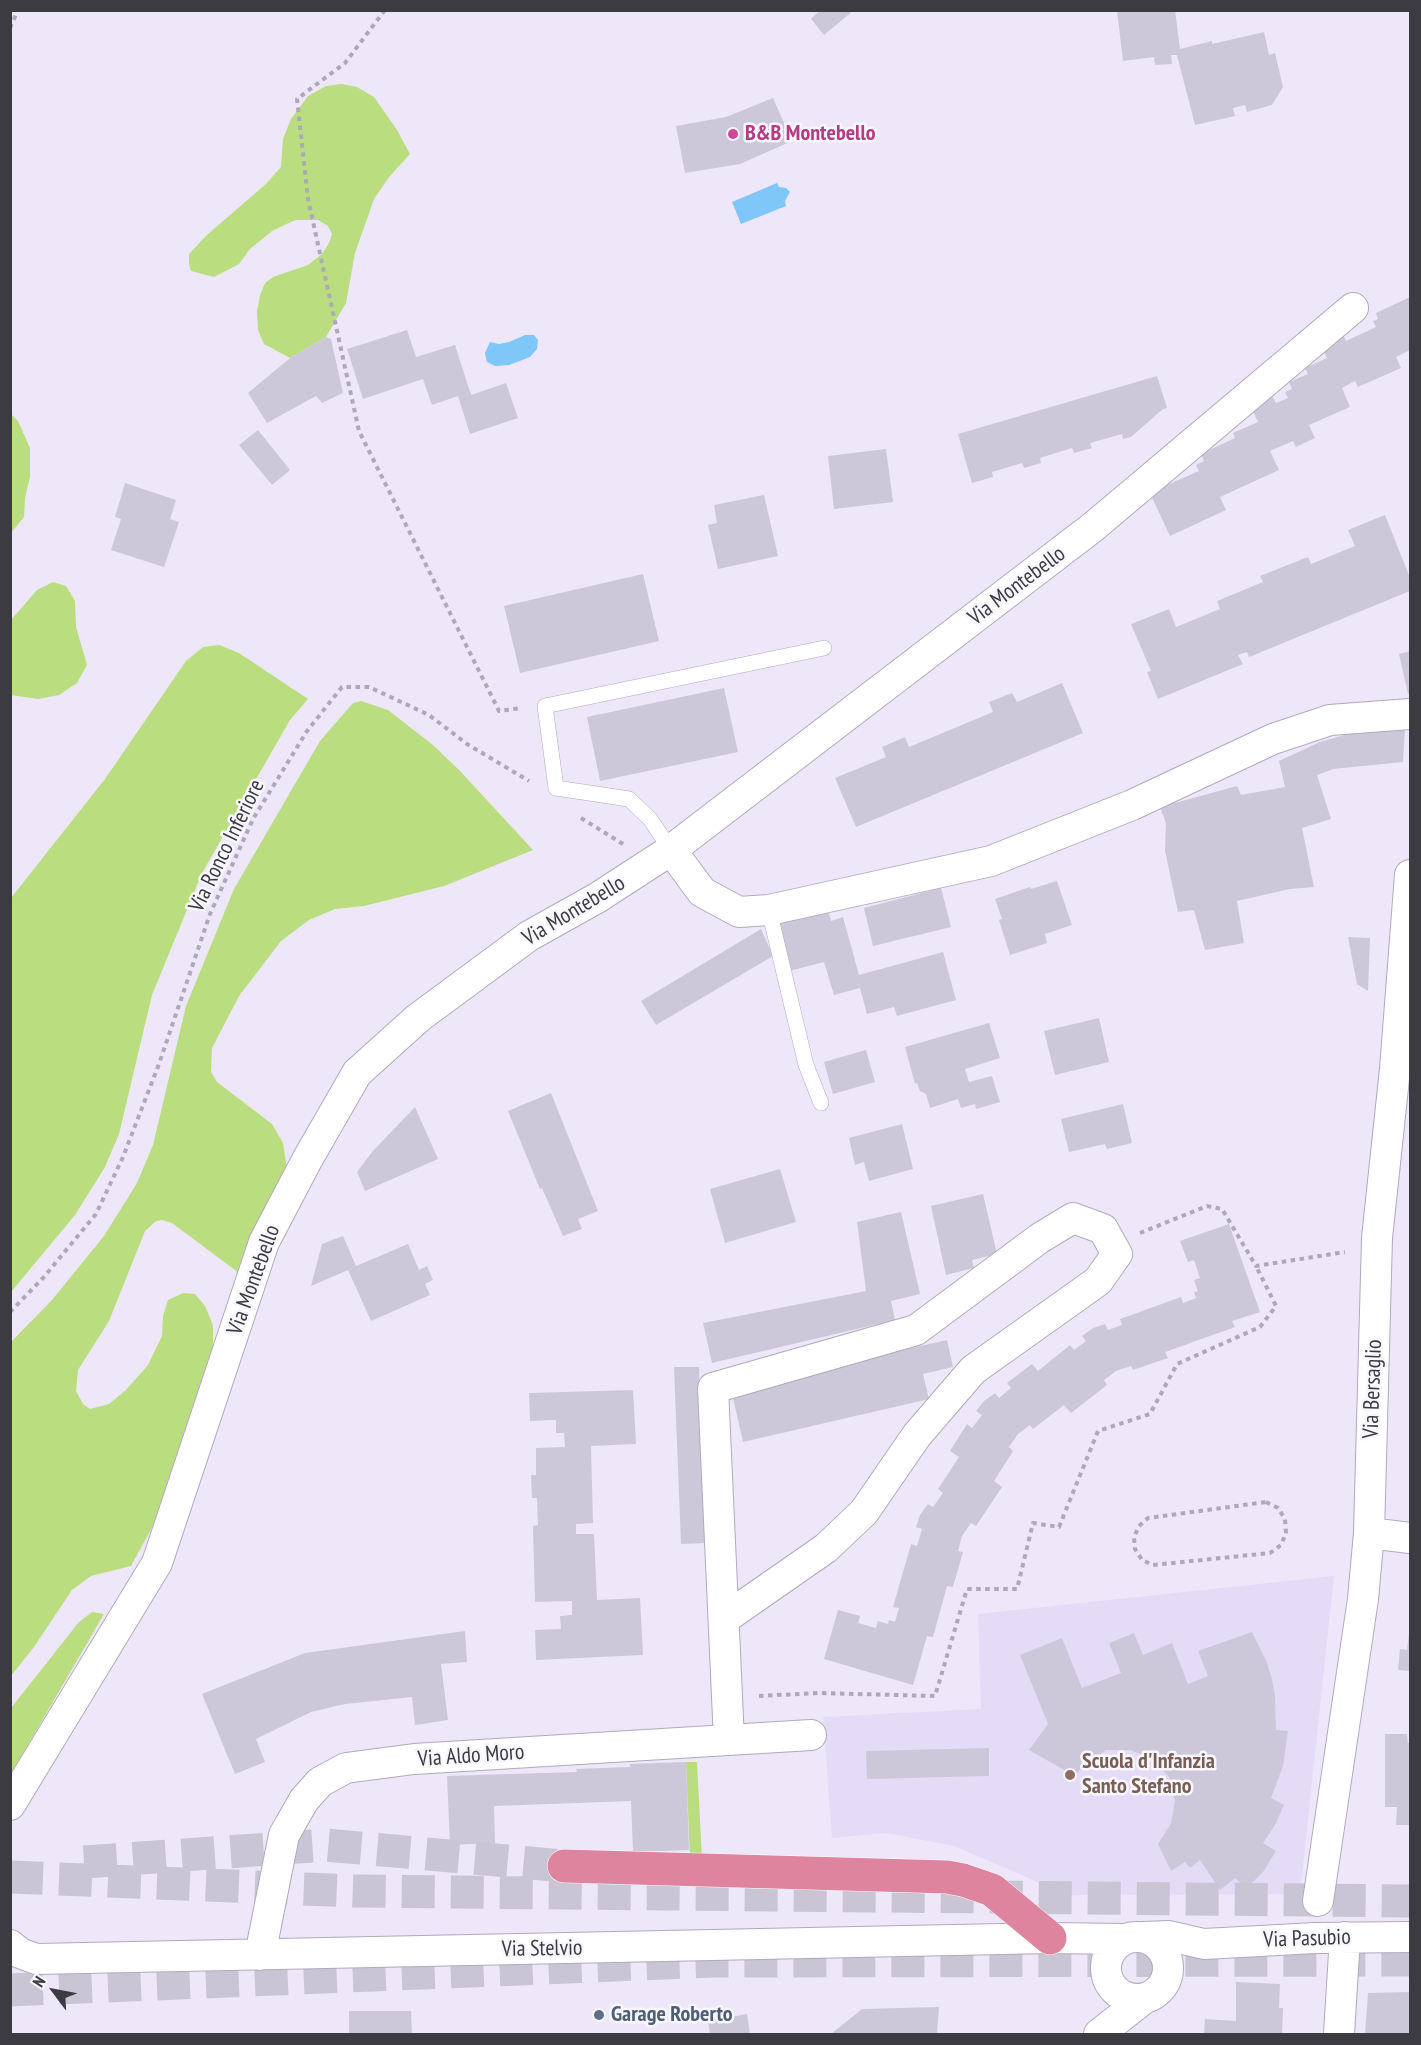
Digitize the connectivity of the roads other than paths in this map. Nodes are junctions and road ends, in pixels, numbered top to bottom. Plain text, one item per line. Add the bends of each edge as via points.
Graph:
1 (1353, 308) dead end
2 (824, 648) dead end
3 (1410, 714) edge
4 (662, 856) junction
5 (1410, 875) edge
6 (769, 910) junction
7 (821, 1103) dead end
8 (1369, 1533) junction
9 (1410, 1538) edge
10 (724, 1619) junction
11 (811, 1735) dead end
12 (729, 1740) junction
13 (10, 1805) edge
14 (564, 1866) tunnel mouth
15 (1317, 1916) junction
16 (1345, 1937) junction
17 (1410, 1937) edge
18 (1134, 1938) junction
19 (1063, 1939) junction
20 (1204, 1944) junction
21 (10, 1945) edge
22 (260, 1955) junction
23 (1168, 1969) junction
24 (1108, 1975) junction
25 (1145, 1998) junction
26 (1099, 2034) edge
27 (1339, 2034) edge

1 - 4 street, Via Montebello via 1093,527
2 - 4 lane via 545,706 556,788 629,799 650,819
3 - 6 street via 1330,720 1273,739 1132,806 991,861
4 - 6 street via 702,892 739,912
4 - 13 street, Via Montebello via 529,936 418,1018 357,1073 264,1242 157,1563
5 - 8 street, Via Bersaglio via 1377,1247
6 - 7 lane via 806,1065
8 - 9 street
8 - 15 street, Via Bersaglio
10 - 10 street via 713,1388 916,1330 1073,1218 1103,1229 1117,1254 1098,1281 973,1370 917,1435 864,1512 826,1548
10 - 12 street
11 - 12 street, Via Aldo Moro
12 - 22 street, Via Aldo Moro via 414,1759 346,1768 320,1782 304,1800 284,1835
14 - 19 highway via 955,1878 992,1890
15 - 16 street, Via Pasubio
15 - 20 street, Via Pasubio
16 - 17 street, Via Pasubio
16 - 27 street
18 - 19 street, Via Stelvio
18 - 20 street, Via Pasubio via 1169,1936
18 - 23 street via 1154,1941 1167,1958
18 - 24 street via 1108,1954
19 - 22 street, Via Stelvio
19 - 24 street
20 - 23 street
21 - 22 street, Via Stelvio via 36,1959
23 - 25 street via 1161,1987
24 - 25 street via 1117,1992 1125,1997
24 - 26 street
25 - 26 street

